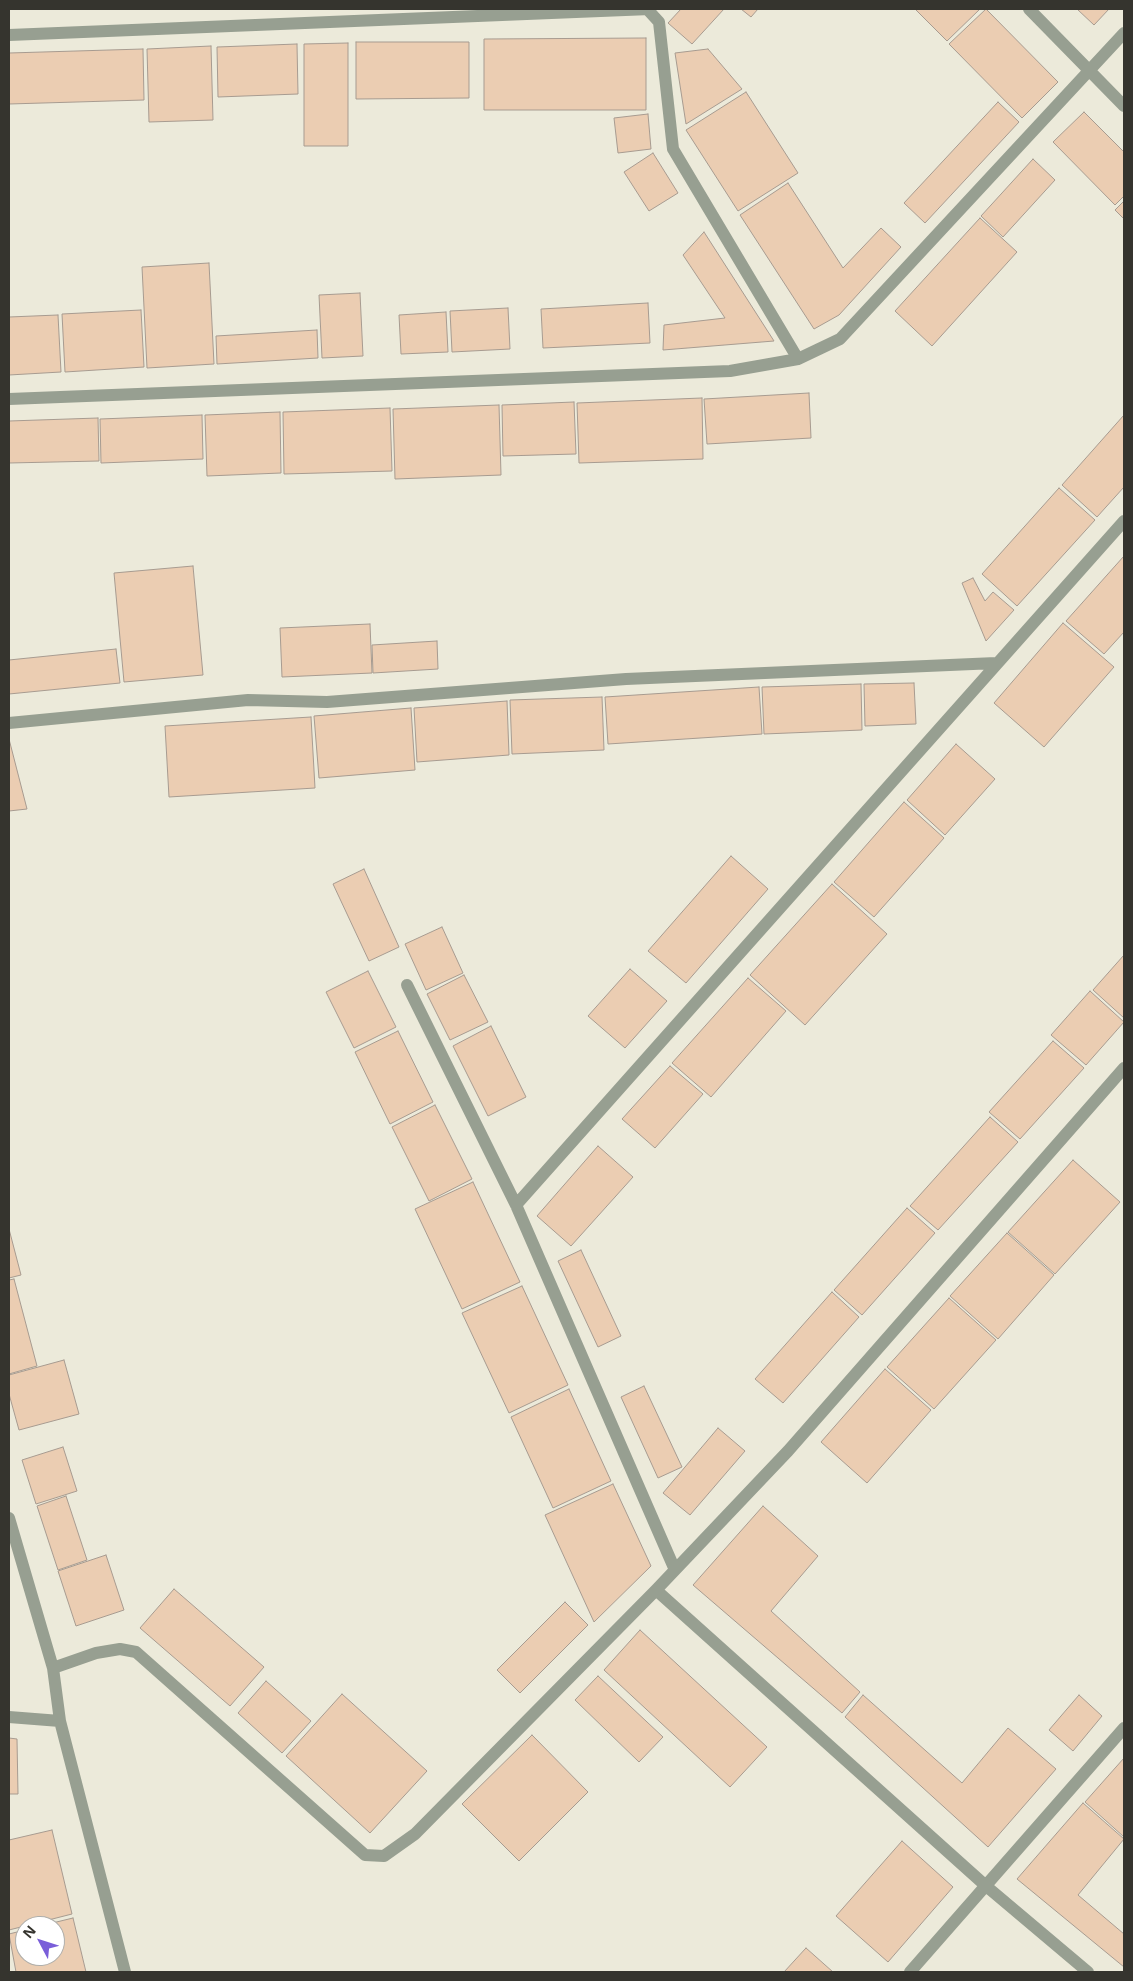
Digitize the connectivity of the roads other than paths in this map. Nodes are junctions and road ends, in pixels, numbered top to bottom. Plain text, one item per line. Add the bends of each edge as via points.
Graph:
1 (649, 9) edge
2 (1030, 9) edge
3 (1124, 33) edge
4 (9, 35) edge
5 (1090, 71) junction
6 (1124, 106) edge
7 (798, 359) junction
8 (9, 400) edge
9 (1124, 521) edge
10 (996, 662) junction
11 (9, 723) edge
12 (407, 985) dead end
13 (1124, 1068) edge
14 (516, 1205) junction
15 (9, 1518) edge
16 (675, 1570) junction
17 (656, 1590) junction
18 (53, 1668) junction
19 (9, 1717) edge
20 (60, 1721) junction
21 (1124, 1728) edge
22 (986, 1886) junction
23 (125, 1972) edge
24 (910, 1972) edge
25 (1088, 1972) edge

1 - 4 street
1 - 7 street via 659,22 673,149
2 - 5 street
3 - 5 street
5 - 6 street
5 - 7 street via 840,339
7 - 8 street via 730,371
9 - 10 street
10 - 11 street via 626,679 328,702 248,700
10 - 14 street
12 - 14 street
13 - 16 street via 788,1451
14 - 16 street
15 - 18 street
16 - 17 street
17 - 18 street via 415,1834 384,1856 365,1855 136,1652 120,1649 96,1653
17 - 22 street
18 - 20 street
19 - 20 street
20 - 23 street
21 - 22 street
22 - 24 street
22 - 25 street

